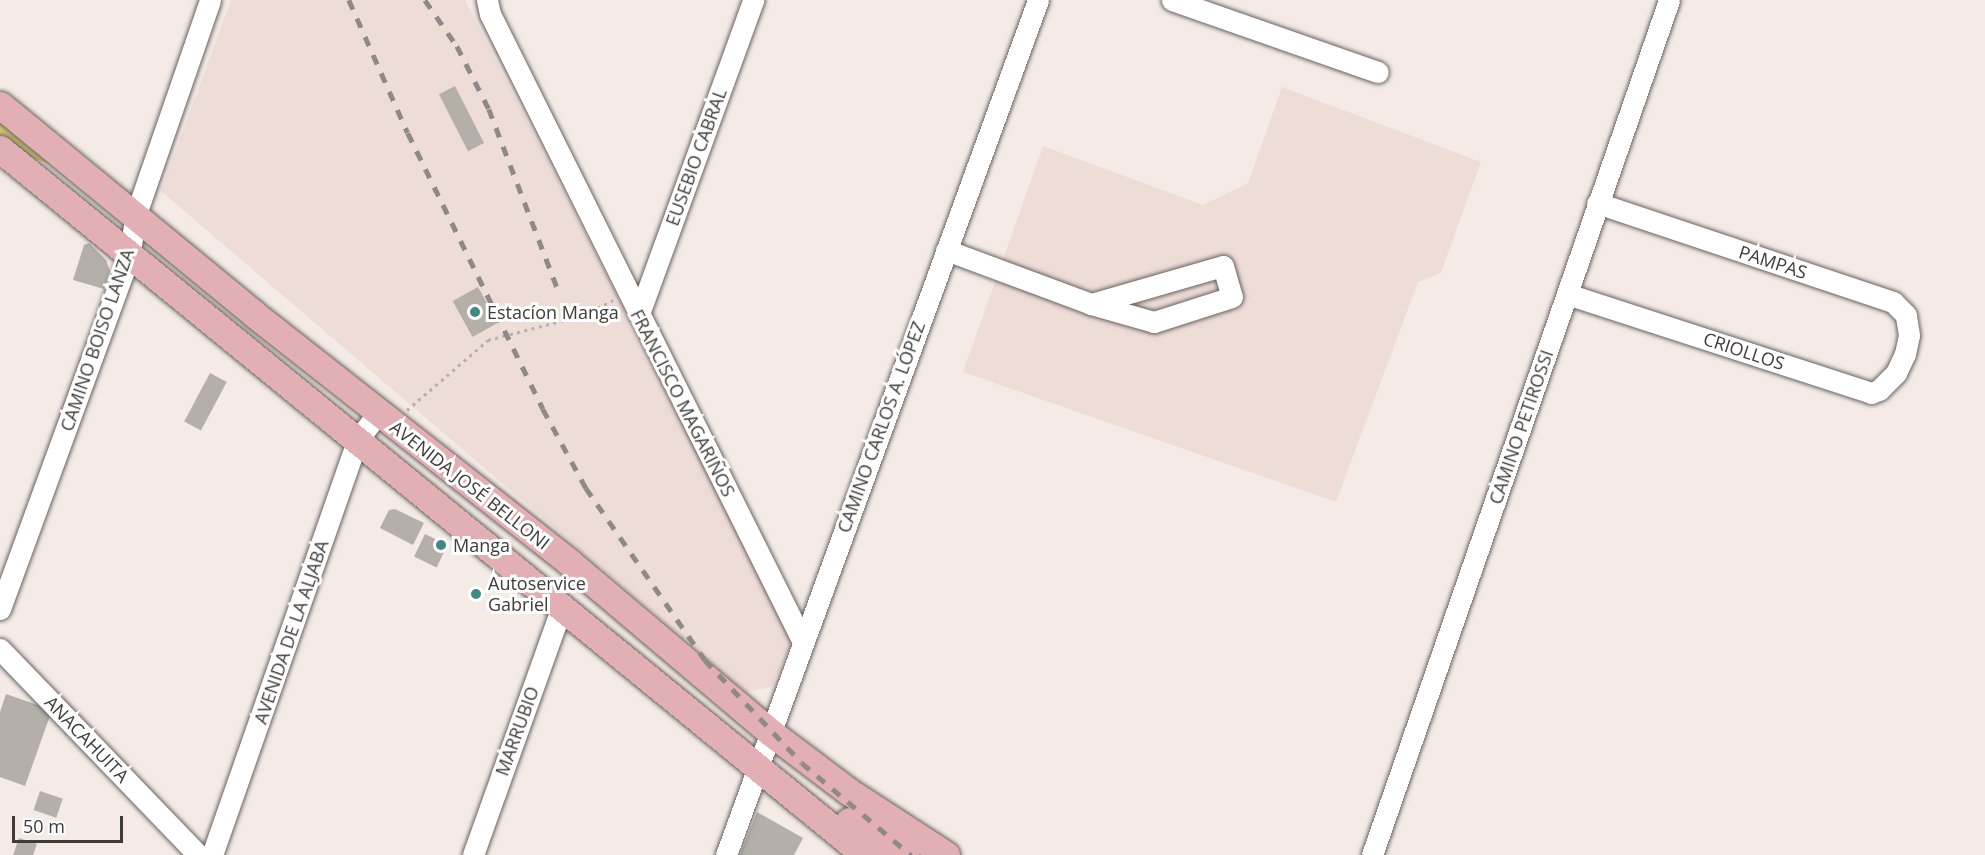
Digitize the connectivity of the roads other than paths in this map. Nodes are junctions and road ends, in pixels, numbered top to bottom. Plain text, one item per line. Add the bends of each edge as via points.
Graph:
1 (210, 0) edge
2 (487, 0) edge
3 (753, 0) edge
4 (1038, 0) edge
5 (1172, 0) edge
6 (1670, 0) edge
7 (1378, 72) dead end
8 (0, 105) edge
9 (0, 149) edge
10 (33, 177) junction
11 (1598, 203) junction
12 (136, 214) junction
13 (946, 250) junction
14 (129, 256) junction
15 (1567, 294) junction
16 (1091, 304) junction
17 (254, 314) junction
18 (639, 314) junction
19 (1905, 354) joint
20 (378, 413) junction
21 (358, 439) junction
22 (562, 607) junction
23 (0, 609) edge
24 (803, 642) junction
25 (0, 649) edge
26 (632, 666) junction
27 (770, 732) junction
28 (757, 767) junction
29 (198, 855) edge
30 (212, 855) edge
31 (473, 855) edge
32 (726, 855) edge
33 (865, 855) edge
34 (906, 855) edge
35 (946, 855) edge
36 (1372, 855) edge

1 - 12 street, CAMINO BOISO LANZA
2 - 18 street, FRANCISCO MAGARIÑOS via 490,14
3 - 18 street, EUSEBIO CABRAL
4 - 13 street, CAMINO CARLOS A. LÓPEZ
5 - 7 street
6 - 11 street, CAMINO PETIROSSI
8 - 12 main road, AVENIDA JOSÉ BELLONI
9 - 10 main road, AVENIDA JOSÉ BELLONI
10 - 12 main road via 66,188 110,224 126,224
10 - 14 main road, AVENIDA JOSÉ BELLONI
11 - 15 street, CAMINO PETIROSSI
11 - 19 street, PAMPAS via 1893,302 1906,315 1909,335
12 - 14 street, CAMINO BOISO LANZA
12 - 17 main road, AVENIDA JOSÉ BELLONI
13 - 16 street
13 - 24 street, CAMINO CARLOS A. LÓPEZ
14 - 17 main road via 141,245 148,246 225,306
14 - 21 main road, AVENIDA JOSÉ BELLONI
14 - 23 street, CAMINO BOISO LANZA
15 - 19 street, CRIOLLOS via 1871,393 1891,378
15 - 36 street, CAMINO PETIROSSI
16 - 16 street via 1223,266 1232,297 1154,322
17 - 20 main road, AVENIDA JOSÉ BELLONI
18 - 24 street, FRANCISCO MAGARIÑOS
20 - 21 street, AVENIDA DE LA ALJABA
20 - 27 main road, AVENIDA JOSÉ BELLONI via 569,562
21 - 22 main road, AVENIDA JOSÉ BELLONI
21 - 30 street, AVENIDA DE LA ALJABA
22 - 26 main road, AVENIDA JOSÉ BELLONI
22 - 31 street, MARRUBIO
24 - 27 street, CAMINO CARLOS A. LÓPEZ
25 - 29 street, ANACAHUITA
26 - 27 main road via 665,676 739,739 749,741
26 - 28 main road, AVENIDA JOSÉ BELLONI
27 - 28 street, CAMINO CARLOS A. LÓPEZ
27 - 35 main road, AVENIDA JOSÉ BELLONI via 848,791
28 - 32 street, CAMINO CARLOS A. LÓPEZ
28 - 33 main road, AVENIDA JOSÉ BELLONI
28 - 34 main road via 795,776 870,837

